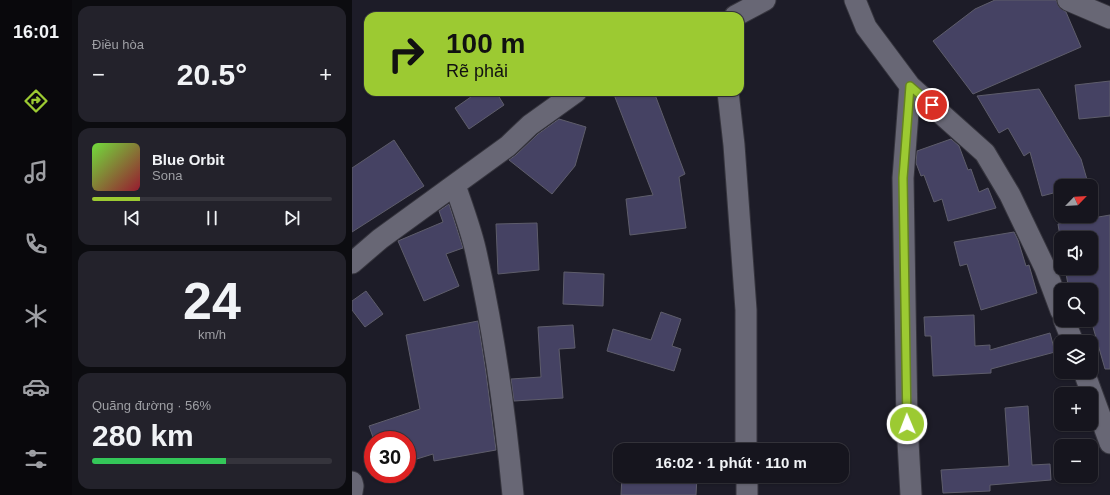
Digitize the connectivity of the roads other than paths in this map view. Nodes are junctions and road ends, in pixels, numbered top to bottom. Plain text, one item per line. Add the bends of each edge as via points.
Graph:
1 (765, 0) edge
2 (855, 0) edge
3 (1068, 0) edge
4 (742, 12) edge
5 (1110, 18) edge
6 (910, 86) junction
7 (570, 96) edge
8 (728, 96) edge
9 (455, 185) junction
10 (352, 263) edge
11 (1054, 292) edge
12 (1087, 379) edge
13 (746, 443) edge
14 (1110, 443) edge
15 (352, 482) edge
16 (747, 483) edge
17 (352, 492) edge
18 (513, 495) edge
19 (747, 495) edge
20 (911, 495) edge

1 - 4 street
2 - 6 street via 866,27
3 - 5 street
6 - 11 street via 985,153 1013,201
6 - 20 street via 903,178 907,416
7 - 9 street
8 - 13 street via 746,310
9 - 10 street via 380,239
9 - 18 street via 475,247 494,339
12 - 14 street
15 - 17 street
16 - 19 street

